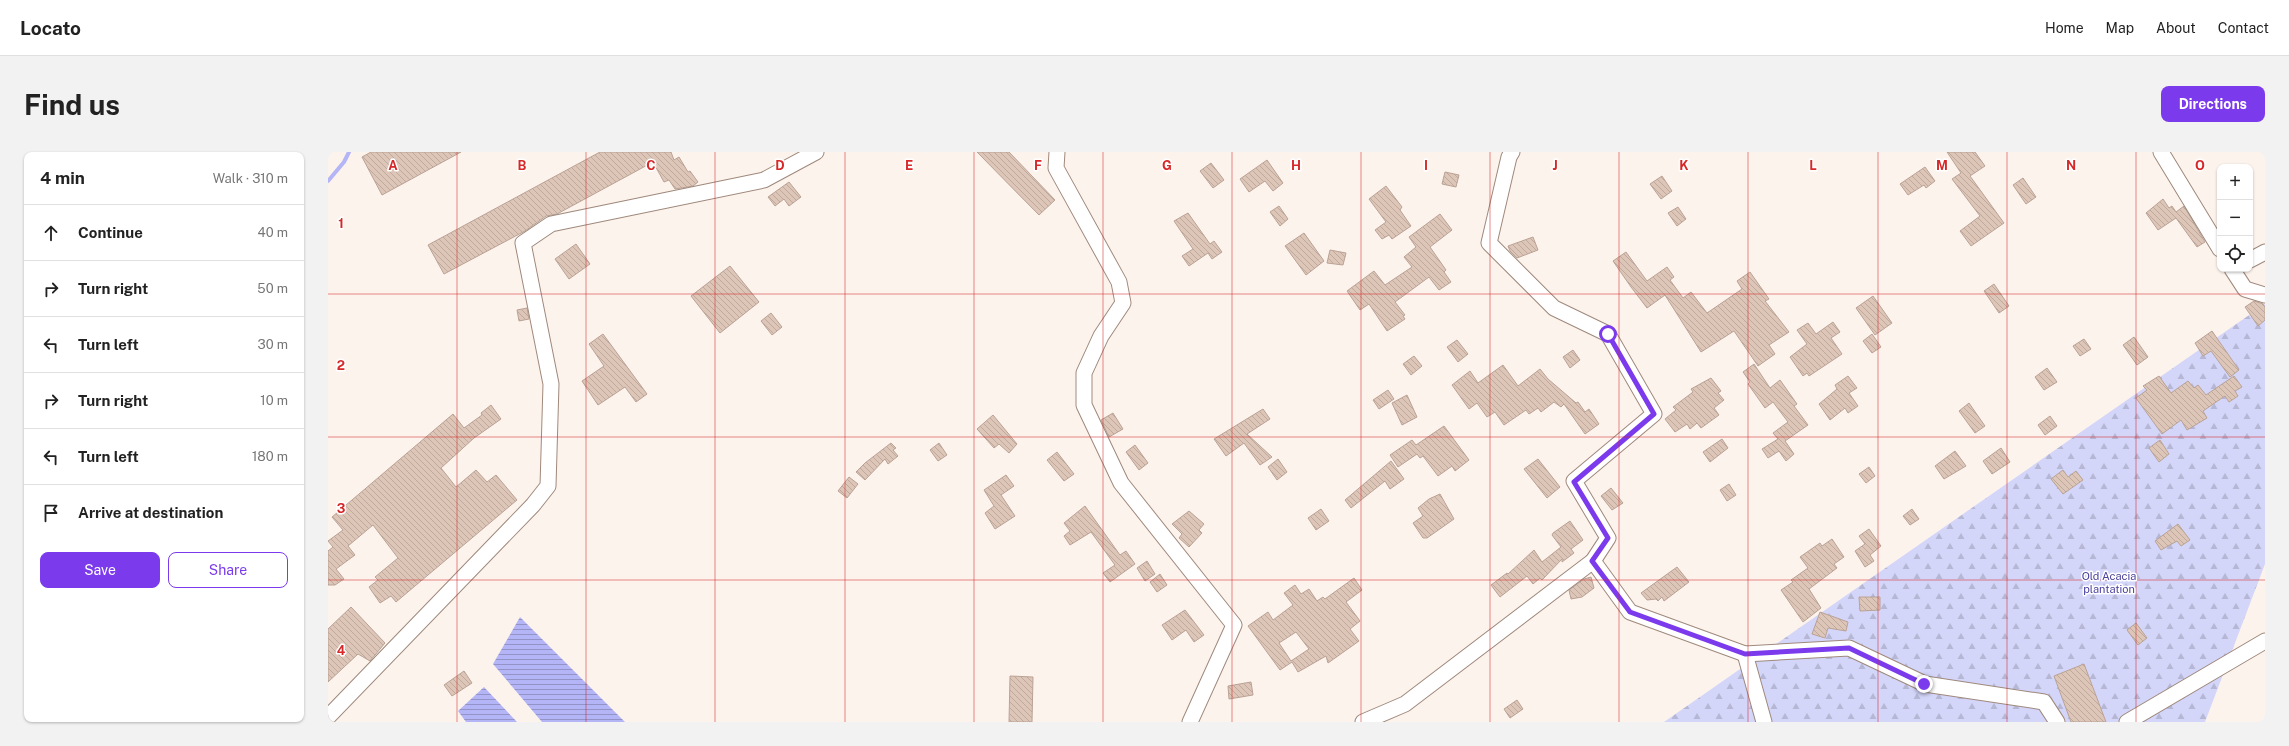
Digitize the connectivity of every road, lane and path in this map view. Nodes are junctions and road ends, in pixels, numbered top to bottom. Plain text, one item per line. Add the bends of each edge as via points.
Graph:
1 (816, 152) edge
2 (1057, 152) edge
3 (1512, 152) edge
4 (2161, 152) edge
5 (2217, 244) edge
6 (2265, 252) edge
7 (2253, 258) edge
8 (2235, 272) edge
9 (2265, 295) edge
10 (1592, 561) junction
11 (2265, 641) edge
12 (1745, 654) junction
13 (328, 717) edge
14 (1190, 722) edge
15 (1363, 722) edge
16 (1764, 722) edge
17 (2057, 722) edge
18 (2127, 722) edge

1 - 13 street via 764,180 551,224 523,243 551,384 548,486
2 - 14 street via 1056,168 1119,282 1123,303 1101,336 1084,373 1084,405 1121,483 1234,625
3 - 10 street via 1489,243 1554,308 1608,334 1654,414 1574,482 1608,538
4 - 5 street
6 - 7 street
8 - 9 street via 2245,289
10 - 12 street via 1630,612
10 - 15 street via 1405,704
11 - 18 street
12 - 16 street
12 - 17 street via 1849,648 1924,684 2044,702

